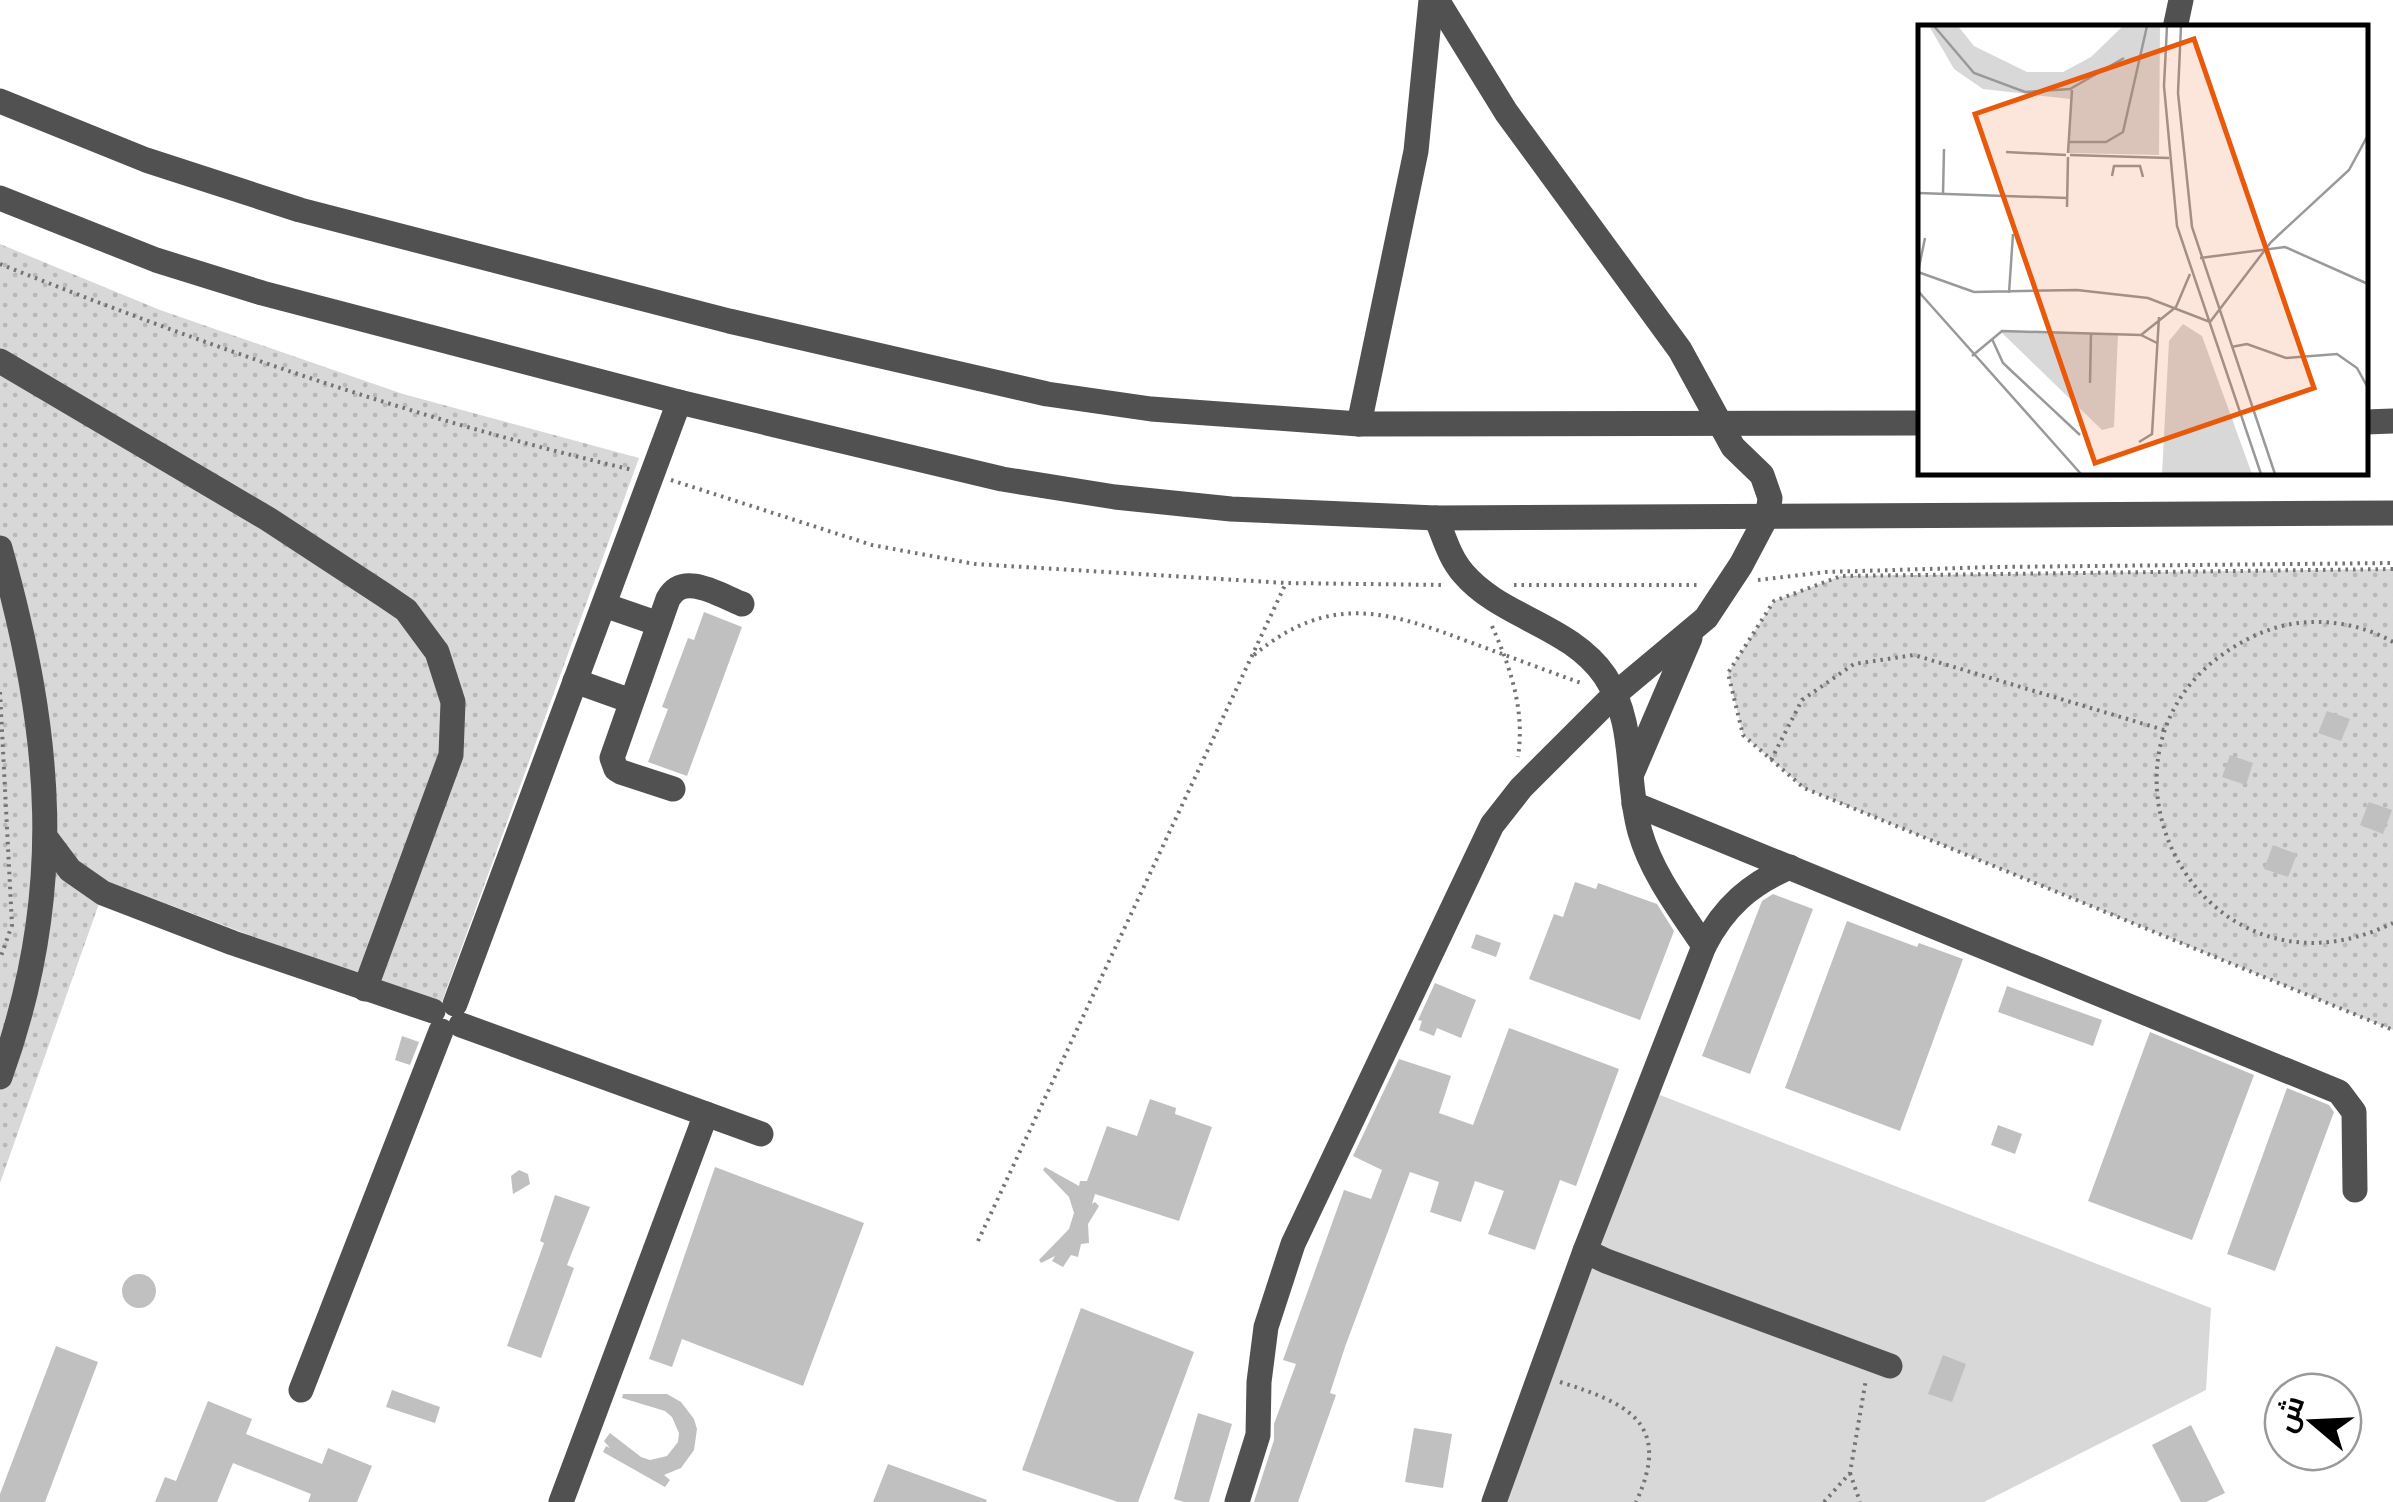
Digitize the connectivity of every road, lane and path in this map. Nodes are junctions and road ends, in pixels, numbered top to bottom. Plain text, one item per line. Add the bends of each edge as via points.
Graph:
1 (1434, 0) edge
2 (2181, 0) edge
3 (2176, 25) edge
4 (0, 101) edge
5 (0, 198) edge
6 (0, 361) edge
7 (679, 402) junction
8 (1718, 422) junction
9 (1918, 423) edge
10 (1359, 424) junction
11 (2393, 513) edge
12 (1768, 514) junction
13 (1436, 518) junction
14 (0, 548) edge
15 (2393, 569) edge
16 (1286, 584) dead end
17 (742, 604) dead end
18 (604, 605) junction
19 (1490, 620) dead end
20 (659, 624) junction
21 (1693, 631) junction
22 (2393, 642) edge
23 (1505, 655) junction
24 (1252, 657) junction
25 (575, 682) junction
26 (0, 692) edge
27 (1614, 696) junction
28 (632, 701) junction
29 (2164, 730) junction
30 (1771, 760) junction
31 (1516, 768) dead end
32 (1633, 771) junction
33 (673, 790) dead end
34 (1634, 804) junction
35 (46, 838) junction
36 (1790, 867) junction
37 (103, 893) junction
38 (42, 906) junction
39 (2393, 923) edge
40 (1704, 946) junction
41 (0, 959) edge
42 (365, 989) junction
43 (448, 1018) junction
44 (2393, 1030) edge
45 (0, 1077) edge
46 (706, 1114) junction
47 (761, 1134) dead end
48 (2354, 1190) dead end
49 (978, 1241) dead end
50 (1585, 1251) junction
51 (1880, 1362) joint
52 (1540, 1376) junction
53 (301, 1390) dead end
54 (1850, 1473) junction
55 (560, 1502) edge
56 (1237, 1502) edge
57 (1494, 1502) edge
58 (1636, 1502) edge
59 (1824, 1502) edge
60 (1860, 1502) edge

1 - 8 lane via 1479,74 1680,350
1 - 10 lane via 1416,151
2 - 3 lane
4 - 10 lane via 146,160 300,210 891,360 1047,394
5 - 7 lane via 226,283
6 - 42 lane via 384,595 406,610 437,652 453,702 451,754
7 - 13 lane via 1058,489 1231,509
7 - 18 lane
8 - 9 lane
8 - 10 lane
8 - 12 lane via 1768,486
11 - 12 lane
12 - 13 lane
12 - 21 lane via 1731,584
13 - 27 lane via 1463,574 1571,643
14 - 35 lane via 36,704
15 - 30 path via 1841,576 1774,601 1728,672 1743,736
16 - 24 path
17 - 20 lane via 680,585 670,593
18 - 20 lane
18 - 25 lane
19 - 23 path
20 - 28 lane
21 - 27 lane
21 - 32 lane
22 - 29 path via 2324,621 2272,627 2213,661 2188,685
23 - 24 path via 1399,617 1354,613 1299,626
23 - 27 path
23 - 31 path via 1519,710
24 - 49 path
25 - 28 lane
25 - 43 lane
26 - 41 path via 12,925
27 - 32 lane
27 - 56 lane via 1492,824 1319,1185 1266,1328 1258,1435
28 - 33 lane via 613,764
29 - 30 path via 1914,654 1854,664 1802,700
29 - 39 path via 2156,781 2163,831 2185,876 2221,913 2266,936 2314,945 2363,938
30 - 44 path via 1804,788
32 - 34 lane
34 - 36 lane
34 - 40 lane via 1648,854
35 - 37 lane via 70,870
35 - 38 lane
36 - 40 lane via 1738,897
36 - 48 lane via 2339,1092 2354,1112
37 - 38 lane via 72,894
37 - 42 lane
38 - 45 lane via 29,982
40 - 50 lane
42 - 43 lane
43 - 46 lane
43 - 53 lane
46 - 47 lane
46 - 55 lane
50 - 51 lane
50 - 52 lane
51 - 54 path
52 - 57 lane
52 - 58 path via 1602,1395 1634,1415 1650,1449
54 - 59 path
54 - 60 path

